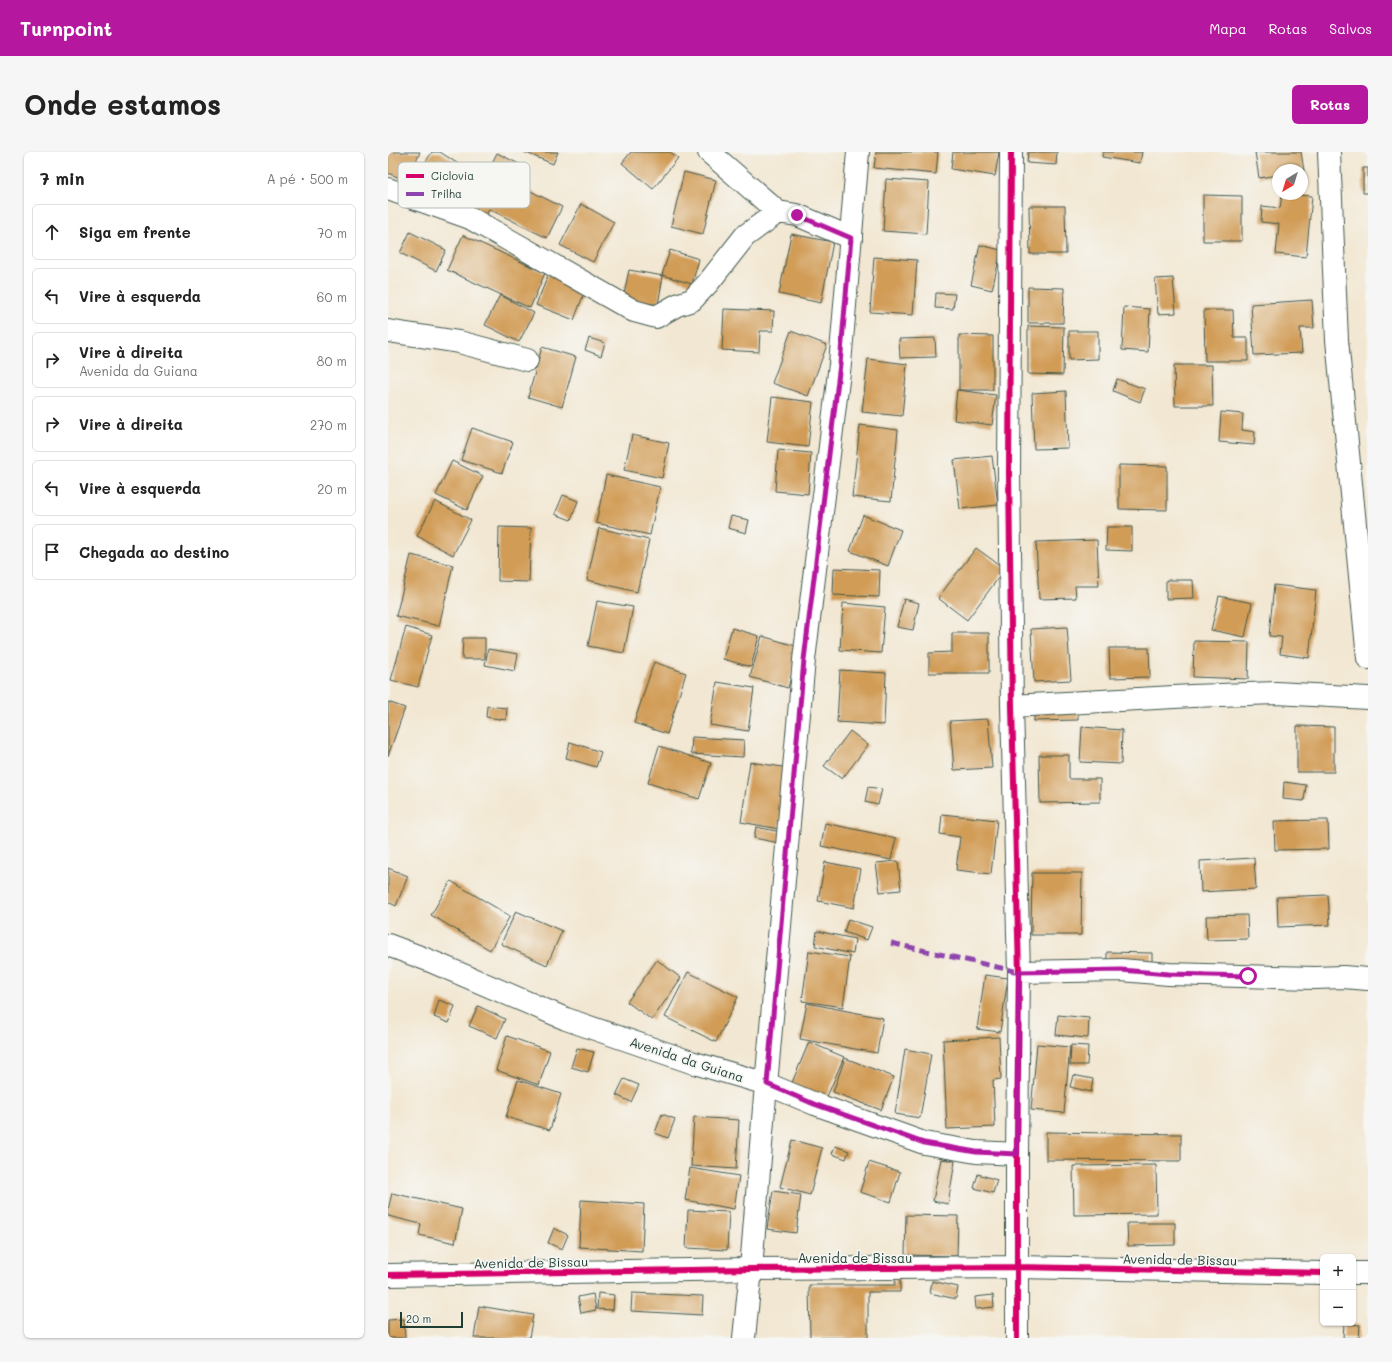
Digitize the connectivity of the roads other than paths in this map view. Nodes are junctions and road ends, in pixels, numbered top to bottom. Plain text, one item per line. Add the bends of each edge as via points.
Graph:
1 (709, 152) edge
2 (858, 152) edge
3 (1011, 152) edge
4 (1329, 152) edge
5 (388, 189) edge
6 (398, 193) edge
7 (442, 208) edge
8 (778, 212) junction
9 (851, 238) junction
10 (388, 331) edge
11 (527, 360) dead end
12 (1368, 658) edge
13 (1368, 698) edge
14 (1012, 706) junction
15 (388, 945) edge
16 (1019, 972) junction
17 (1368, 979) edge
18 (767, 1084) junction
19 (1017, 1154) junction
20 (1017, 1267) junction
21 (751, 1269) junction
22 (1320, 1273) edge
23 (1356, 1273) edge
24 (1368, 1273) edge
25 (388, 1275) edge
26 (744, 1338) edge
27 (1017, 1338) edge

1 - 8 street
2 - 9 street
3 - 14 street via 1009,474
4 - 12 street via 1337,340
5 - 6 street
7 - 8 street via 470,218 634,311 656,317 677,304 692,300 745,236
8 - 9 street via 797,215
9 - 18 street via 840,364 804,660
10 - 11 street via 459,342
13 - 14 street via 1276,693
14 - 16 street
15 - 18 street, Avenida da Guiana via 566,1020 691,1062
16 - 17 street via 1121,970 1169,974
16 - 19 street
18 - 19 street, Avenida da Guiana via 814,1104 924,1143 976,1152
18 - 21 street
19 - 20 street
20 - 21 street, Avenida de Bissau
20 - 22 street, Avenida de Bissau
20 - 27 street
21 - 25 street, Avenida de Bissau
21 - 26 street
23 - 24 street

